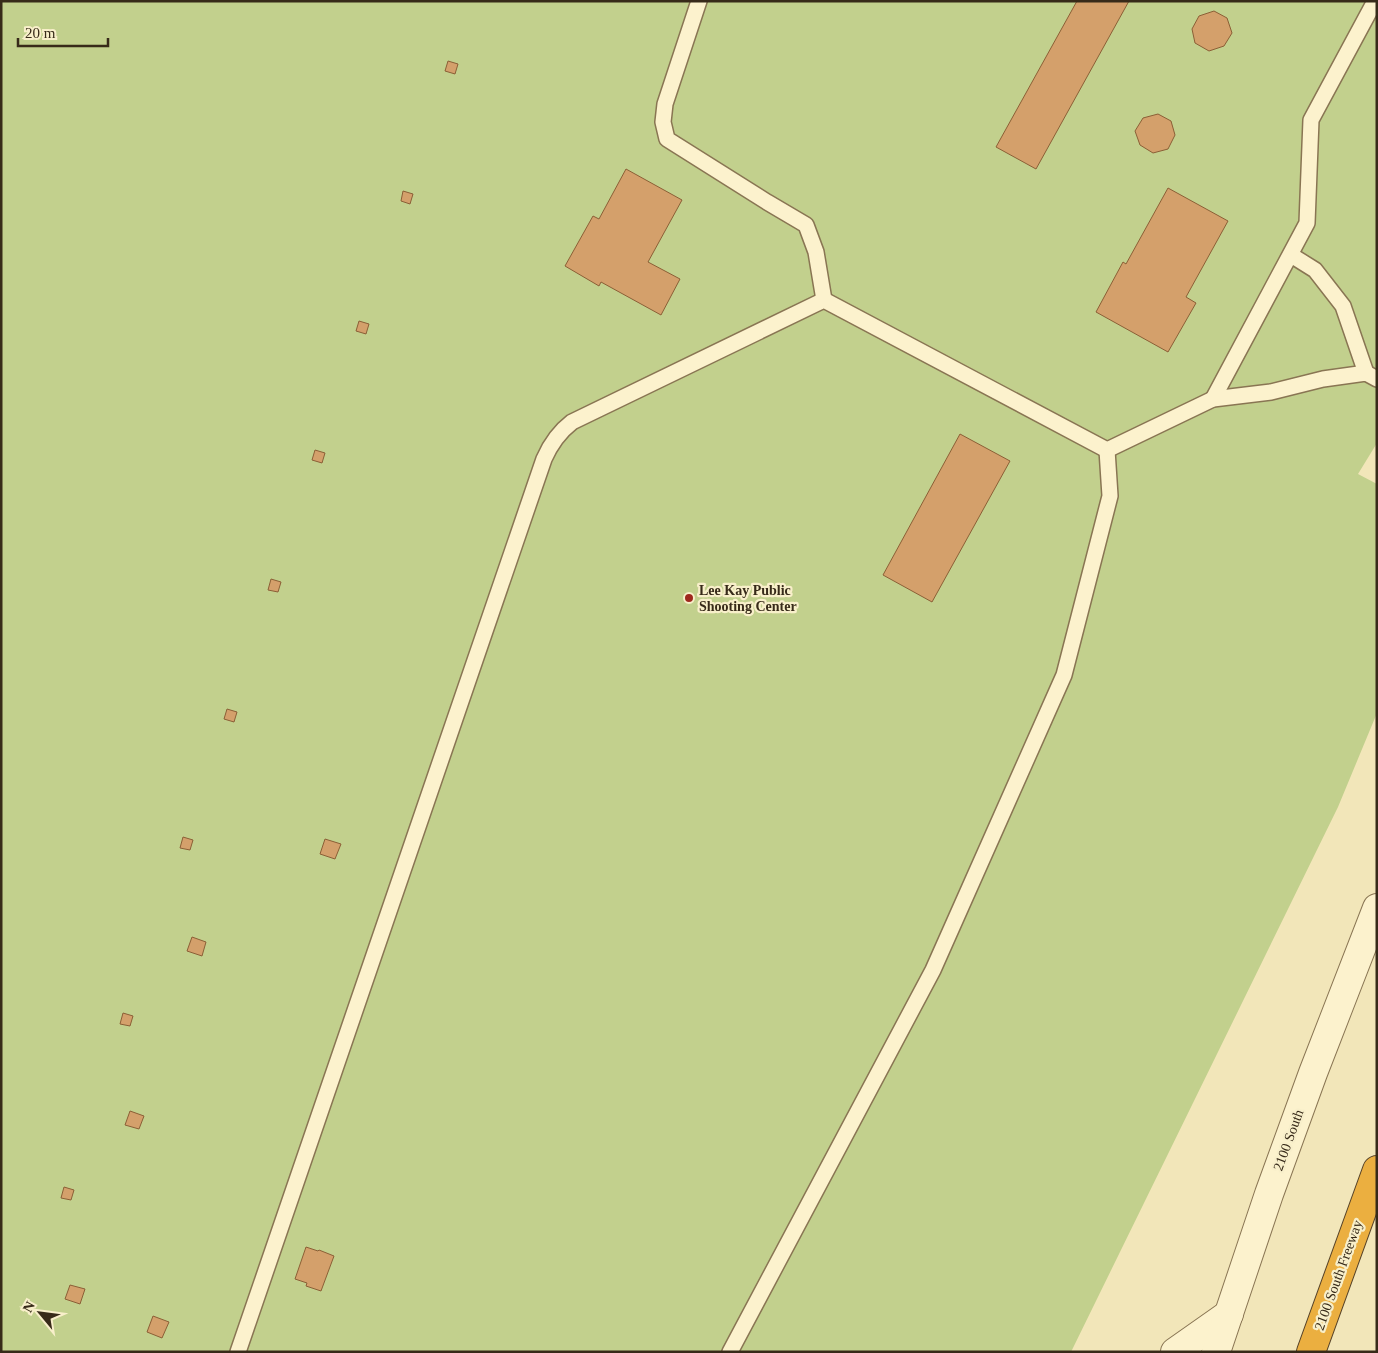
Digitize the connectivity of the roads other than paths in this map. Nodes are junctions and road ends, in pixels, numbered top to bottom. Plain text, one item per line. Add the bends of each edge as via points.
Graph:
1 (699, 1) edge
2 (1375, 1) edge
3 (1291, 255) junction
4 (824, 300) junction
5 (1371, 376) edge
6 (1213, 399) junction
7 (1107, 450) junction
8 (1377, 908) edge
9 (1377, 1170) edge
10 (1228, 1314) junction
11 (238, 1352) edge
12 (730, 1352) edge
13 (1175, 1352) edge
14 (1216, 1352) edge
15 (1311, 1352) edge

1 - 4 lane via 665,104 663,122 667,139 806,225 816,252
2 - 3 lane via 1311,120 1308,223
3 - 5 lane via 1315,270 1343,306
3 - 6 lane
4 - 7 lane
4 - 11 lane via 572,422 562,429 549,448
5 - 6 lane via 1323,379 1271,392
6 - 7 lane
7 - 12 lane via 1110,496 1064,675 933,970
8 - 10 street, 2100 South via 1282,1156
9 - 15 highway, 2100 South Freeway
10 - 13 street
10 - 14 street, 2100 South

